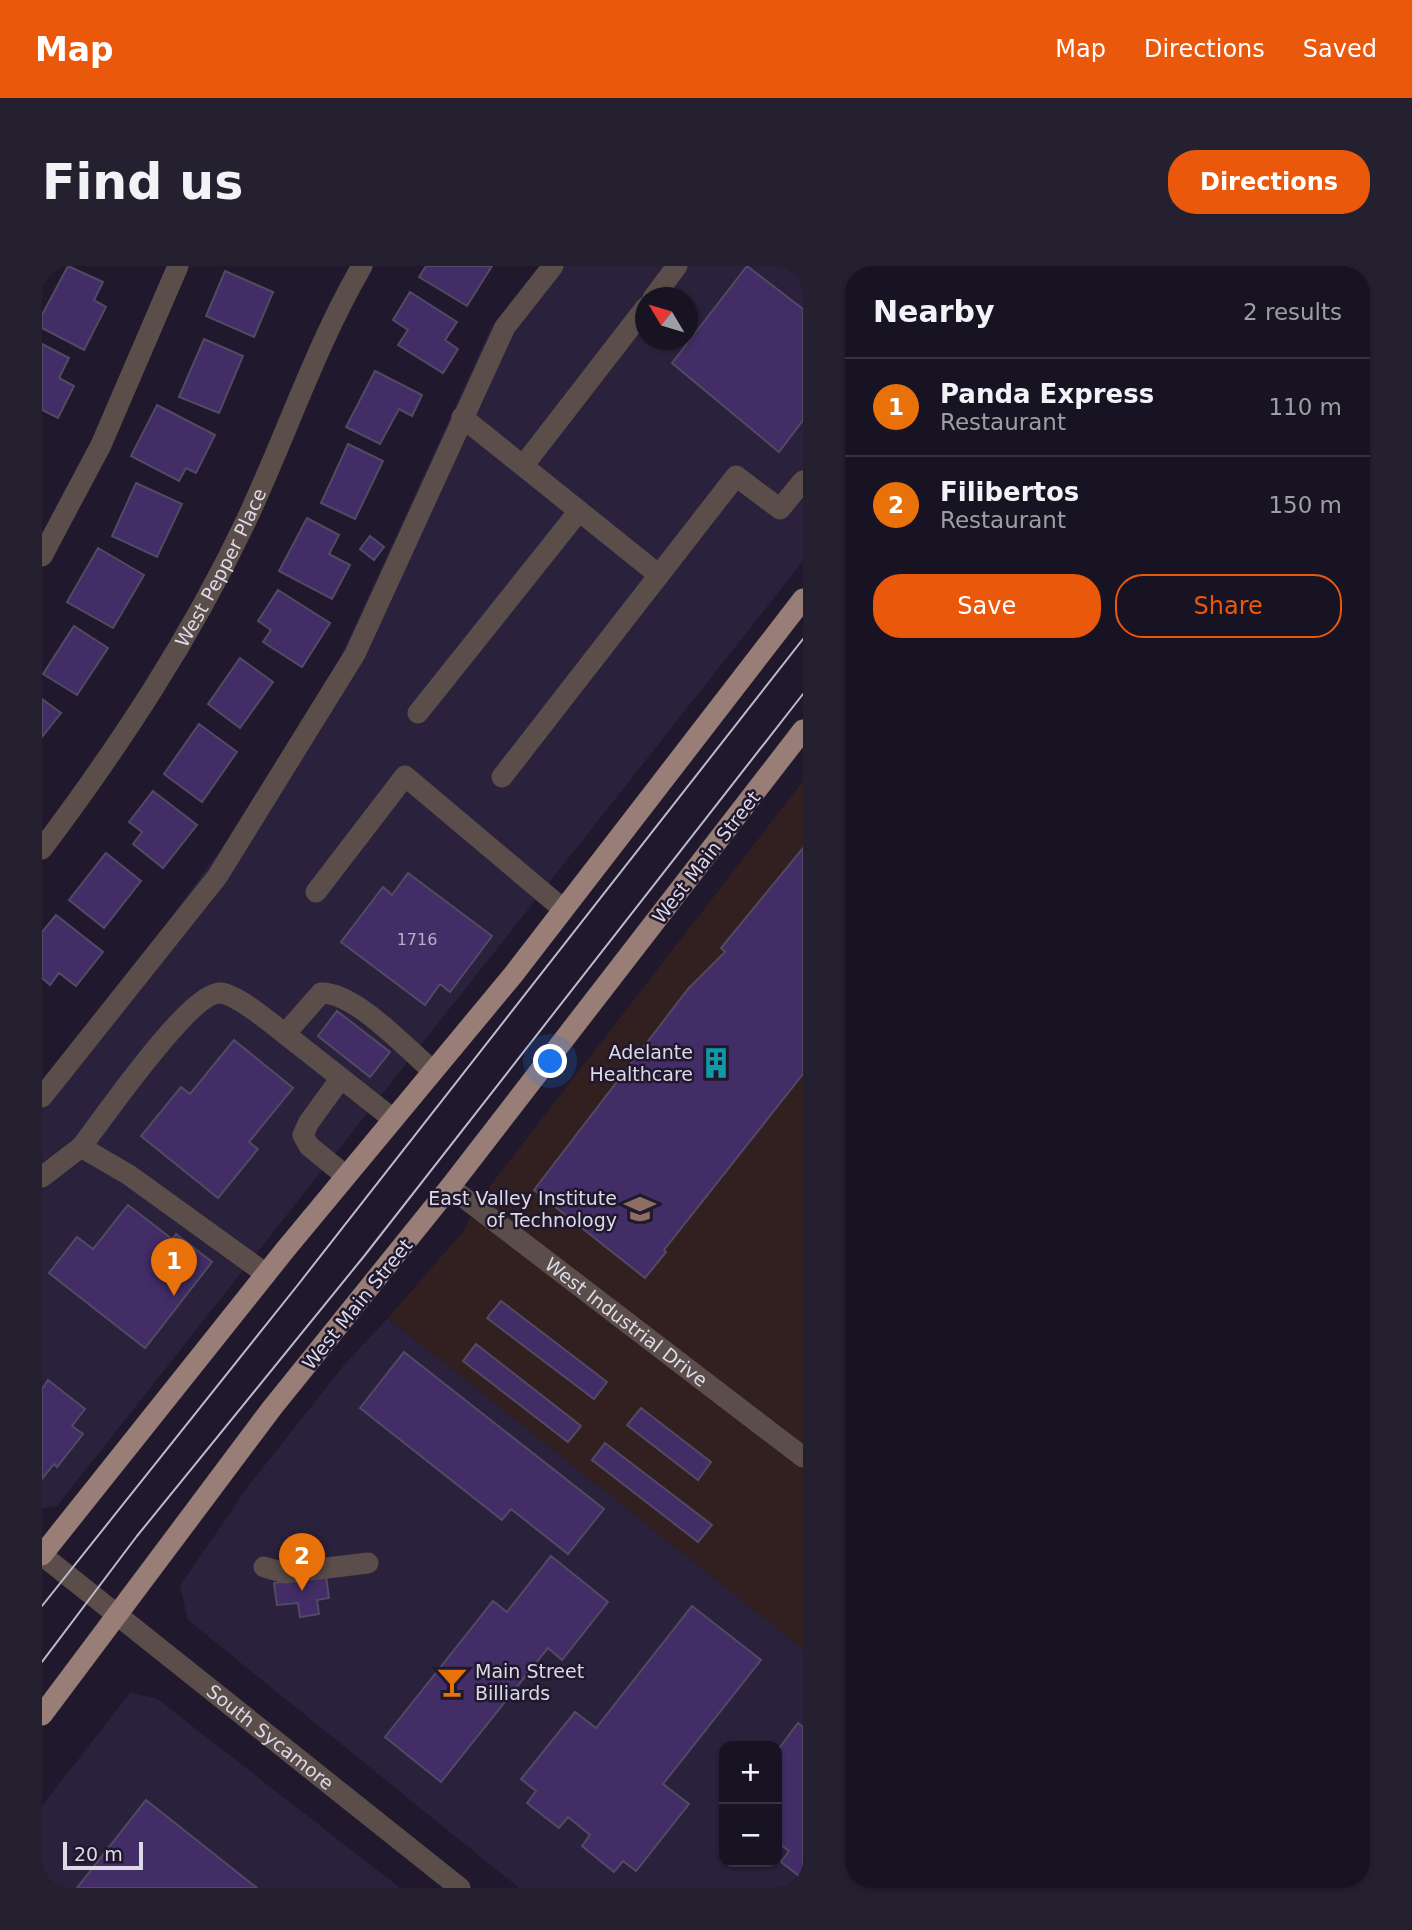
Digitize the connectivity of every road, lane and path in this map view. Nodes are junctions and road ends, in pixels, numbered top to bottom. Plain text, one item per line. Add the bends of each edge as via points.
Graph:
1 (178, 266) edge
2 (362, 266) edge
3 (553, 266) edge
4 (677, 266) edge
5 (661, 287) edge
6 (635, 321) edge
7 (462, 417) junction
8 (523, 466) junction
9 (803, 481) edge
10 (579, 511) junction
11 (42, 556) edge
12 (659, 575) junction
13 (803, 599) edge
14 (418, 713) dead end
15 (803, 730) edge
16 (502, 777) dead end
17 (42, 849) edge
18 (316, 892) dead end
19 (564, 909) junction
20 (285, 1034) junction
21 (433, 1071) junction
22 (341, 1078) junction
23 (42, 1097) edge
24 (393, 1119) junction
25 (81, 1147) junction
26 (346, 1176) junction
27 (42, 1177) edge
28 (450, 1187) junction
29 (265, 1274) junction
30 (803, 1457) edge
31 (42, 1555) edge
32 (368, 1563) dead end
33 (264, 1567) dead end
34 (117, 1615) junction
35 (42, 1714) edge
36 (460, 1888) edge

1 - 11 street via 101,445
2 - 17 street, West Pepper Place via 332,317 247,520 188,637 115,751
3 - 7 street via 505,327
4 - 5 street
6 - 8 street
7 - 8 street
7 - 23 street via 348,666 217,877
8 - 10 street
9 - 12 street via 780,509 736,476
10 - 12 street
10 - 14 street
12 - 16 street
13 - 19 main road
15 - 28 main road, West Main Street
18 - 19 street via 405,776
19 - 21 main road
20 - 21 street via 321,993 333,992 350,1000
20 - 22 street
20 - 25 street via 230,995 209,995 167,1035
21 - 24 main road
22 - 24 street
22 - 26 street via 303,1135 309,1146
24 - 26 main road
25 - 27 street
25 - 29 street via 129,1175
26 - 29 main road
28 - 30 street, West Industrial Drive
28 - 34 main road, West Main Street via 272,1408
29 - 31 main road
31 - 34 street, South Sycamore
32 - 33 street via 285,1573
34 - 35 main road, West Main Street
34 - 36 street, South Sycamore

